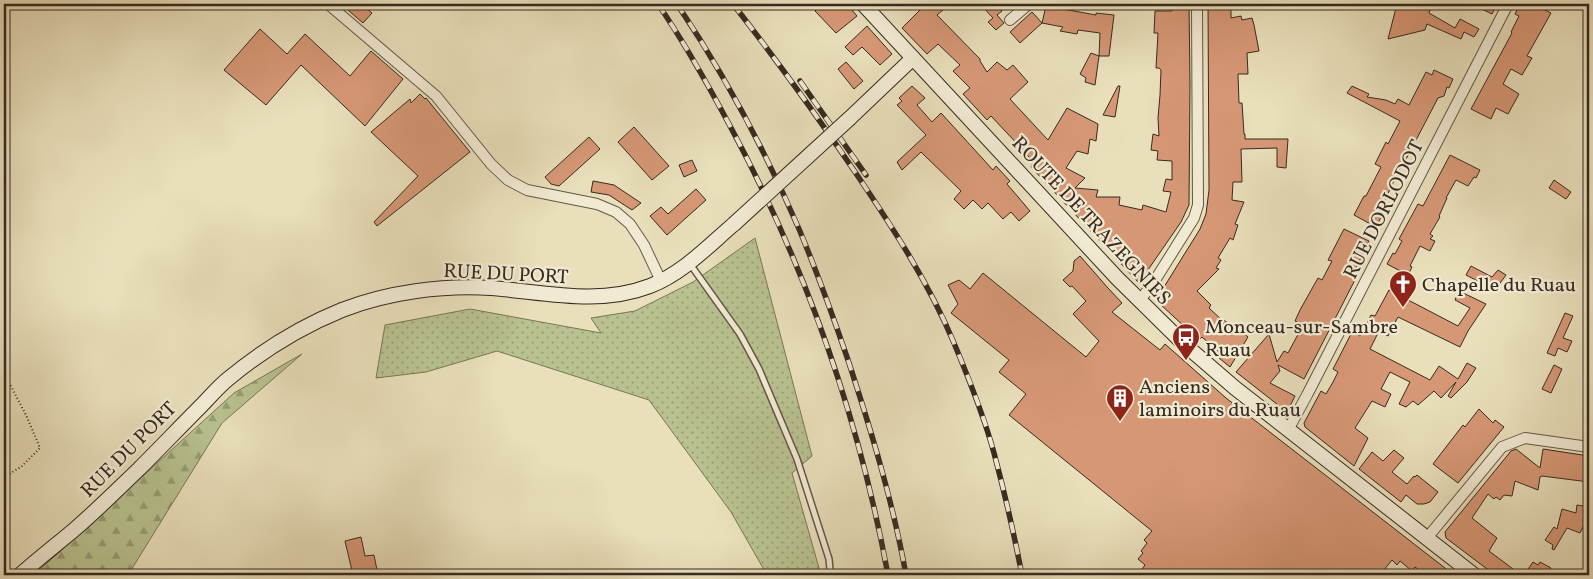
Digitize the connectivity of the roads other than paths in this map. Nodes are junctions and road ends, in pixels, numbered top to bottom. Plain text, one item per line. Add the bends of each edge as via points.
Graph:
1 (328, 4) edge
2 (863, 4) edge
3 (1029, 4) edge
4 (1197, 4) edge
5 (1508, 4) edge
6 (1010, 20) dead end
7 (914, 58) junction
8 (689, 263) junction
9 (662, 281) junction
10 (1139, 301) junction
11 (1288, 430) junction
12 (1589, 447) edge
13 (1427, 538) junction
14 (20, 575) edge
15 (828, 575) edge
16 (1474, 575) edge

1 - 9 street via 436,96 508,180 528,190 597,204 616,212 630,224
2 - 7 main road, ROUTE DE TRAZEGNIES
3 - 6 street
4 - 10 street via 1198,205 1194,218
5 - 11 street, RUE DORLODOT
7 - 8 main road, RUE DU PORT, bridge
7 - 10 main road, ROUTE DE TRAZEGNIES
8 - 9 main road, RUE DU PORT
8 - 15 lane via 740,334 758,369 797,459 829,559
9 - 14 main road, RUE DU PORT via 633,291 597,297 491,288 422,290 344,309 306,326 262,352 226,380 77,528
10 - 11 main road, ROUTE DE TRAZEGNIES via 1214,370
11 - 13 main road, ROUTE DE TRAZEGNIES
12 - 13 street via 1526,438 1502,447
13 - 16 main road, ROUTE DE TRAZEGNIES

